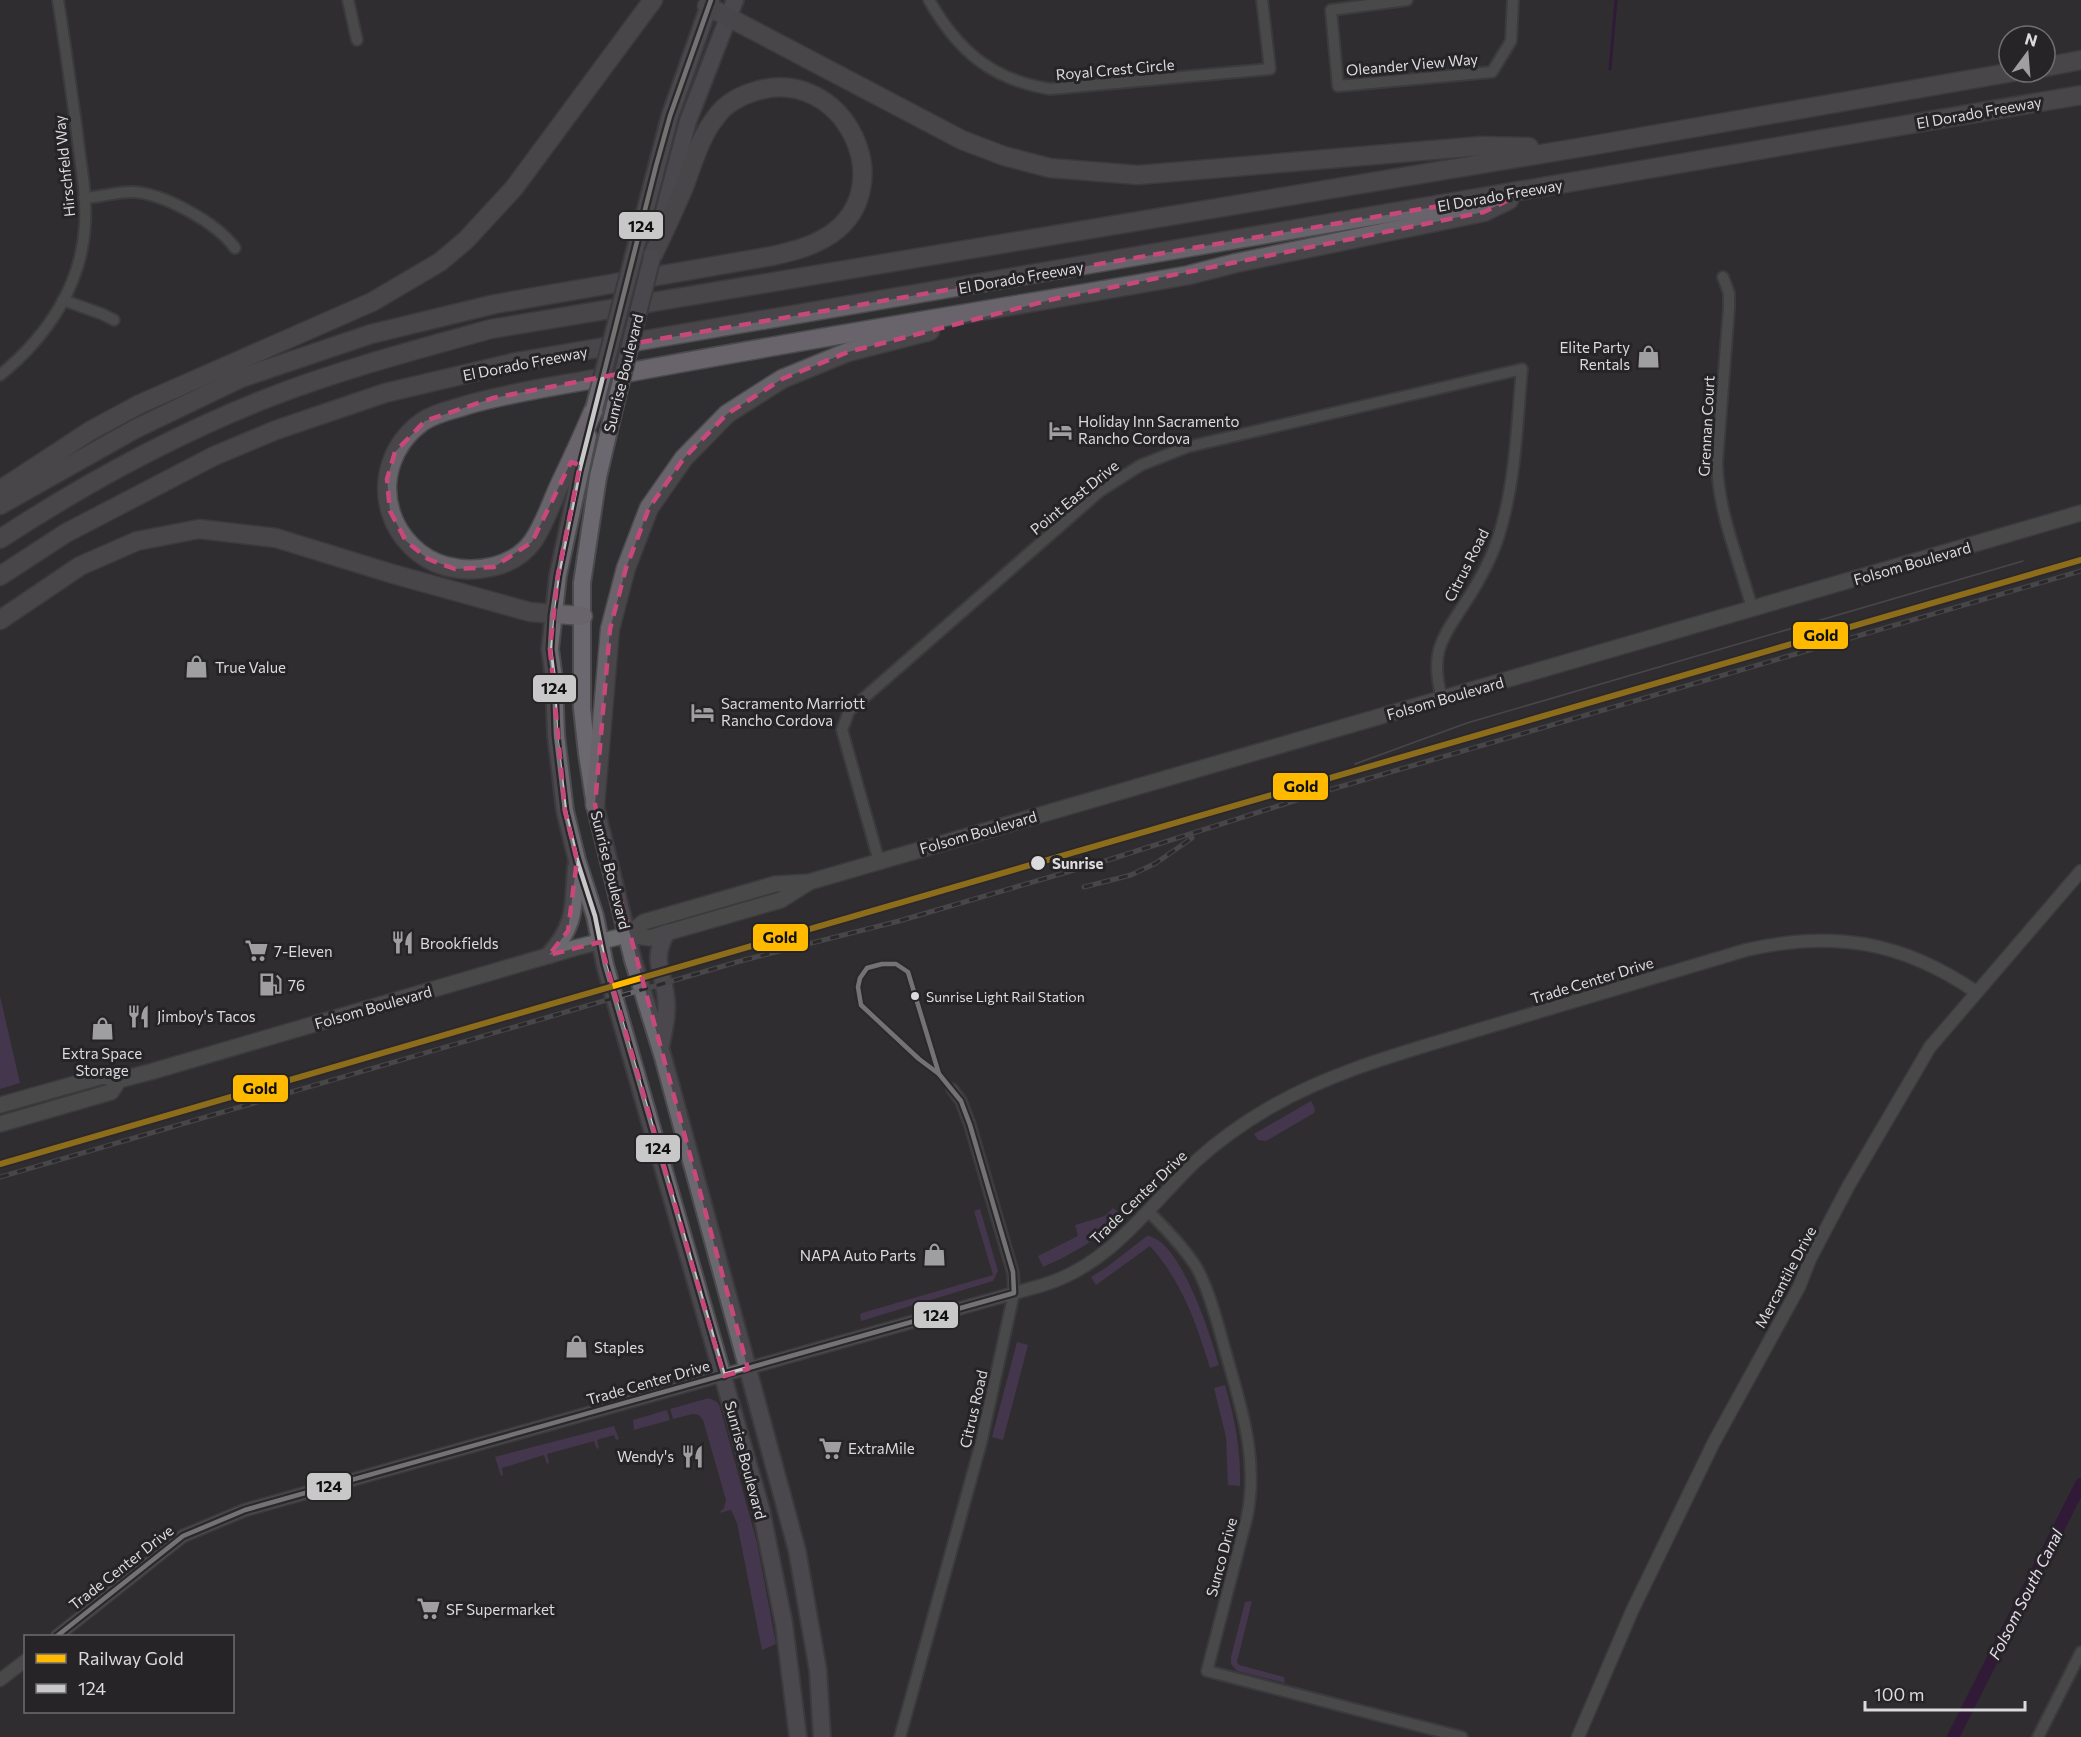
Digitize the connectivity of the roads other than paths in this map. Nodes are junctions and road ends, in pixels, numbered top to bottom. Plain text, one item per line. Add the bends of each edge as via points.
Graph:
1 (58, 0) edge
2 (348, 0) edge
3 (653, 0) edge
4 (929, 0) edge
5 (1262, 0) edge
6 (1407, 0) edge
7 (1514, 0) edge
8 (709, 3) edge
9 (731, 8) edge
10 (357, 40) dead end
11 (2081, 60) edge
12 (2057, 65) edge
13 (1997, 75) edge
14 (2081, 94) edge
15 (1533, 151) junction
16 (1527, 191) junction
17 (84, 198) junction
18 (236, 248) dead end
19 (652, 257) junction
20 (1723, 277) dead end
21 (1054, 299) junction
22 (63, 300) junction
23 (114, 320) dead end
24 (1522, 369) joint
25 (0, 375) edge
26 (594, 409) junction
27 (0, 490) edge
28 (0, 505) edge
29 (2081, 513) edge
30 (0, 539) edge
31 (0, 576) edge
32 (1752, 608) junction
33 (552, 615) junction
34 (583, 616) junction
35 (0, 620) edge
36 (1442, 699) junction
37 (595, 806) junction
38 (577, 860) junction
39 (879, 861) junction
40 (2081, 870) edge
41 (809, 882) junction
42 (666, 933) junction
43 (627, 935) junction
44 (600, 942) junction
45 (549, 955) junction
46 (1976, 993) junction
47 (660, 1046) junction
48 (119, 1080) junction
49 (951, 1089) dead end
50 (0, 1106) edge
51 (0, 1124) edge
52 (1149, 1212) junction
53 (1014, 1293) junction
54 (748, 1369) junction
55 (724, 1376) junction
56 (58, 1635) edge
57 (2081, 1652) edge
58 (24, 1662) edge
59 (790, 1662) junction
60 (0, 1680) edge
61 (798, 1737) edge
62 (810, 1737) edge
63 (822, 1737) edge
64 (900, 1737) edge
65 (1462, 1737) edge
66 (1578, 1737) edge
67 (2038, 1737) edge

1 - 17 street, Hirschfeld Way
2 - 10 street
3 - 27 highway via 514,188 440,262 372,302 140,404 90,431
4 - 5 street, Royal Crest Circle via 953,36 981,63 1010,79 1050,89 1270,69
6 - 7 street, Oleander View Way via 1331,10 1338,86 1492,72 1511,40
8 - 9 highway
8 - 26 main road, Sunrise Boulevard, bridge via 670,116
9 - 15 highway via 962,140 1050,168 1138,174 1481,146
9 - 19 main road, Sunrise Boulevard via 688,121
11 - 12 highway
13 - 15 highway via 1595,145
14 - 16 highway, El Dorado Freeway
15 - 30 highway via 491,329 377,360 265,399 157,448 53,504
16 - 21 highway via 1484,212 1189,275
16 - 31 highway, El Dorado Freeway via 516,362 385,393 214,456 66,533
17 - 18 street via 129,192 154,195 220,231
17 - 22 street, Hirschfeld Way via 82,248
19 - 28 highway via 701,141 716,116 737,99 763,88 799,89 828,102 844,119 859,150 860,193 844,222 814,244 772,256 495,304 371,334 242,378 135,429
19 - 34 main road, Sunrise Boulevard, bridge via 598,477 582,583
20 - 32 street, Grennan Court via 1730,308 1717,482
21 - 26 highway via 663,366 493,398 440,413 412,430 395,452 389,468 387,495 400,532 428,559 455,569 483,569 510,560 532,543
21 - 37 highway via 848,352 782,379 727,414 684,458 650,508 626,568 610,629
22 - 23 street
22 - 25 street, Hirschfeld Way via 40,337
24 - 36 street, Citrus Road via 1506,510 1492,553 1448,628 1439,651 1437,681
24 - 39 street, Point East Drive via 1187,447 1141,465 1100,491 849,711 842,730
26 - 33 main road, Sunrise Boulevard
29 - 32 main road, Folsom Boulevard
32 - 36 main road, Folsom Boulevard
33 - 34 highway
33 - 35 highway via 457,593 276,538 199,529 137,541 80,566
33 - 38 main road, Sunrise Boulevard via 550,649 556,735 565,811
34 - 37 main road, Sunrise Boulevard via 582,708
36 - 39 main road, Folsom Boulevard
37 - 43 main road, Sunrise Boulevard
38 - 44 main road, Sunrise Boulevard
38 - 45 main road via 568,931
39 - 41 main road, Folsom Boulevard
40 - 46 street, Mercantile Drive
41 - 42 main road, Folsom Boulevard via 781,900
41 - 43 main road, Folsom Boulevard via 775,884 644,922
42 - 43 main road, Folsom Boulevard via 650,938
42 - 47 main road via 657,959 667,1015
43 - 44 main road, Folsom Boulevard
43 - 47 main road, Sunrise Boulevard
44 - 45 main road, Folsom Boulevard
44 - 55 main road, Sunrise Boulevard
45 - 48 main road, Folsom Boulevard
46 - 52 street, Trade Center Drive via 1930,964 1866,944 1813,939 1746,950 1385,1058 1310,1088 1271,1107 1217,1143
46 - 66 street, Mercantile Drive via 1930,1047 1849,1185 1799,1287 1714,1442 1632,1611
47 - 54 main road, Sunrise Boulevard
48 - 50 main road, Folsom Boulevard via 103,1076
48 - 51 main road, Folsom Boulevard via 111,1092
49 - 53 street, Citrus Road via 961,1101 976,1144 1013,1273
52 - 53 street, Trade Center Drive via 1082,1269
52 - 65 street, Sunco Drive via 1199,1271 1218,1323 1251,1451 1251,1498 1207,1671
53 - 54 street, Trade Center Drive
53 - 64 street, Citrus Road via 981,1443
54 - 55 street, Trade Center Drive
54 - 63 main road, Sunrise Boulevard via 797,1550 818,1670
55 - 56 street, Trade Center Drive via 245,1510 183,1536
55 - 59 main road, Sunrise Boulevard via 761,1509
57 - 67 street
58 - 60 street
59 - 61 main road, Sunrise Boulevard
59 - 62 main road via 803,1678

